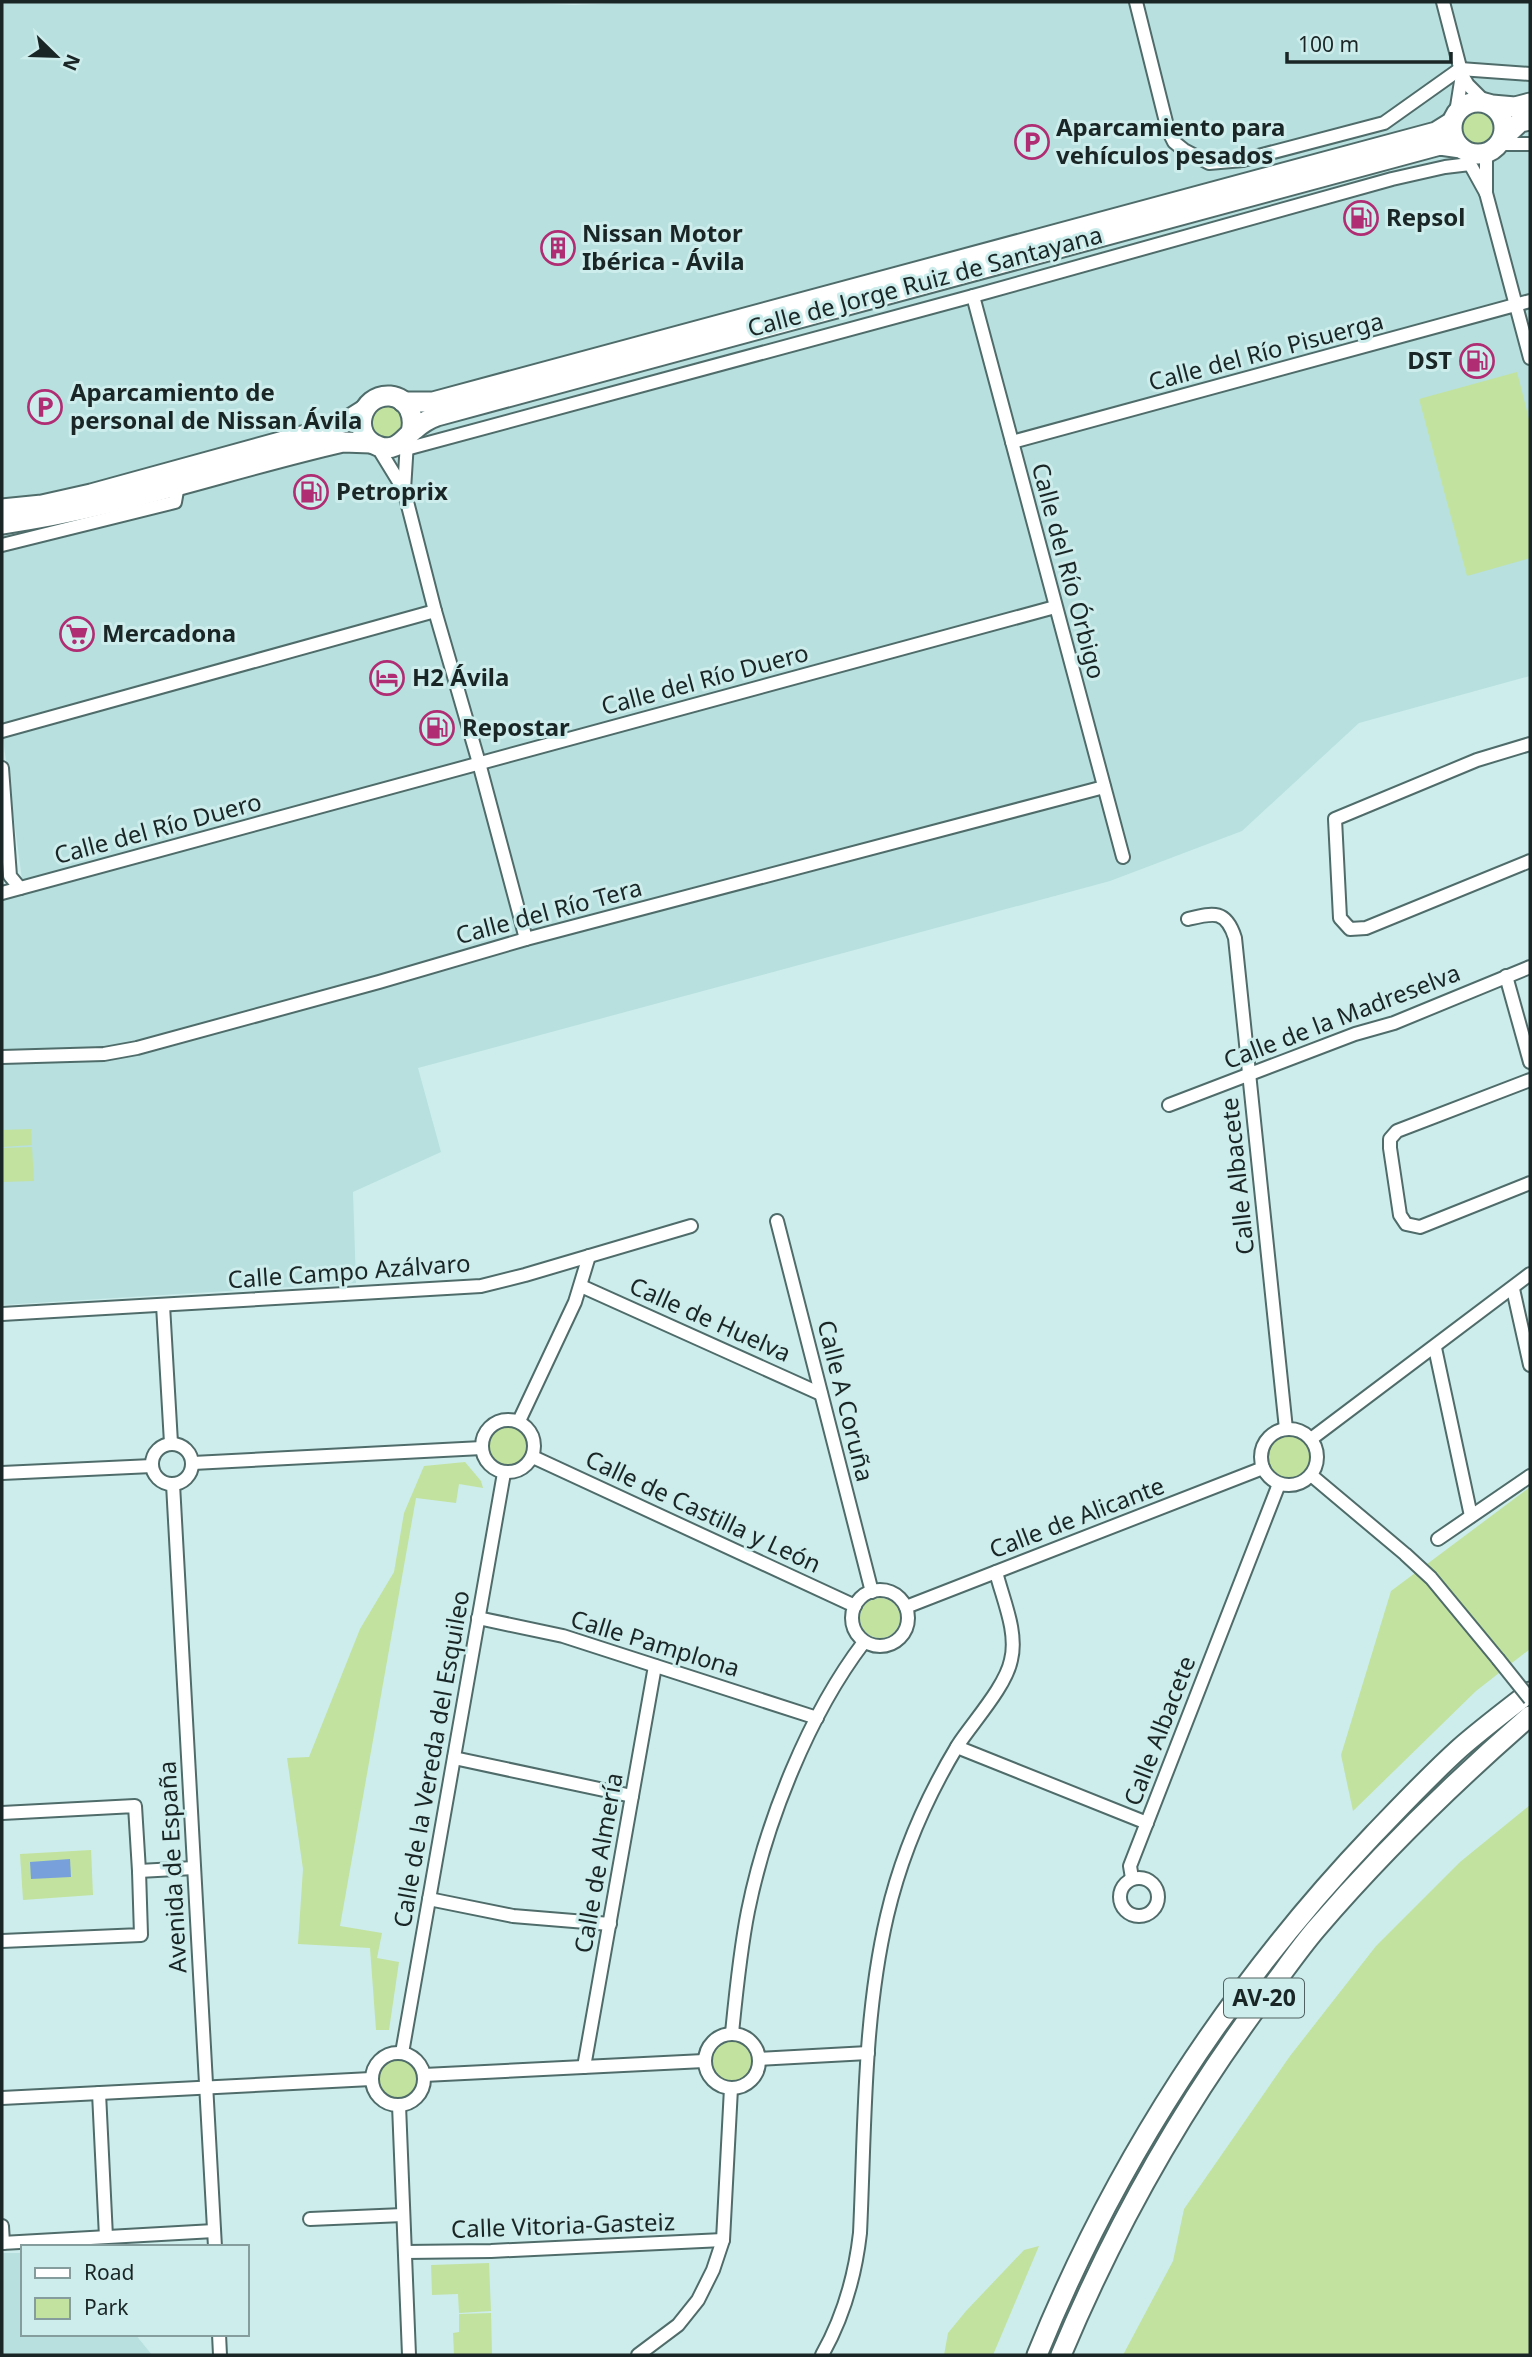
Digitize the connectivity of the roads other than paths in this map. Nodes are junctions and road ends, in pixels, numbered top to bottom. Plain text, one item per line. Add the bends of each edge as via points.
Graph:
1 (1136, 2) edge
2 (1443, 2) edge
3 (1461, 72) junction
4 (1530, 74) edge
5 (1530, 103) edge
6 (1489, 104) junction
7 (1454, 118) junction
8 (1530, 120) edge
9 (1530, 144) edge
10 (1481, 150) junction
11 (1486, 193) junction
12 (973, 296) junction
13 (1530, 301) edge
14 (1516, 305) junction
15 (1530, 358) edge
16 (403, 402) junction
17 (363, 410) junction
18 (1012, 442) junction
19 (394, 443) junction
20 (177, 485) junction
21 (404, 491) junction
22 (2, 509) edge
23 (2, 524) edge
24 (2, 545) edge
25 (1055, 607) junction
26 (435, 611) junction
27 (2, 731) edge
28 (1530, 744) edge
29 (480, 763) junction
30 (2, 768) edge
31 (1104, 787) junction
32 (1123, 857) dead end
33 (1530, 862) edge
34 (6, 875) edge
35 (20, 888) junction
36 (2, 893) edge
37 (1188, 919) dead end
38 (526, 939) junction
39 (1530, 967) edge
40 (1506, 976) junction
41 (2, 1056) edge
42 (1530, 1062) edge
43 (1249, 1074) junction
44 (1530, 1080) edge
45 (1169, 1105) dead end
46 (1530, 1184) edge
47 (777, 1221) dead end
48 (691, 1226) dead end
49 (589, 1256) junction
50 (1530, 1274) edge
51 (581, 1286) junction
52 (1513, 1289) junction
53 (163, 1305) junction
54 (2, 1314) edge
55 (1435, 1348) junction
56 (1530, 1365) edge
57 (821, 1394) junction
58 (519, 1421) junction
59 (1286, 1429) junction
60 (1311, 1439) junction
61 (171, 1443) junction
62 (481, 1448) junction
63 (533, 1457) junction
64 (193, 1463) junction
65 (152, 1465) junction
66 (1263, 1468) junction
67 (2, 1473) edge
68 (504, 1473) junction
69 (1311, 1475) junction
70 (1530, 1476) edge
71 (173, 1484) junction
72 (1279, 1484) junction
73 (1471, 1516) junction
74 (1438, 1539) dead end
75 (996, 1573) junction
76 (872, 1592) junction
77 (855, 1606) junction
78 (906, 1608) junction
79 (478, 1618) junction
80 (864, 1642) junction
81 (655, 1666) junction
82 (1530, 1692) edge
83 (1530, 1699) edge
84 (1530, 1716) edge
85 (817, 1718) junction
86 (957, 1747) junction
87 (454, 1758) junction
88 (632, 1796) junction
89 (2, 1813) edge
90 (1147, 1822) junction
91 (194, 1868) junction
92 (139, 1871) junction
93 (1132, 1878) dead end
94 (429, 1899) junction
95 (610, 1924) junction
96 (2, 1941) edge
97 (732, 2034) junction
98 (402, 2053) junction
99 (869, 2053) junction
100 (759, 2059) junction
101 (704, 2061) junction
102 (584, 2067) junction
103 (424, 2076) junction
104 (371, 2079) junction
105 (206, 2088) junction
106 (731, 2088) junction
107 (99, 2093) junction
108 (2, 2098) edge
109 (399, 2105) junction
110 (403, 2215) junction
111 (310, 2220) dead end
112 (2, 2226) edge
113 (214, 2231) junction
114 (106, 2237) junction
115 (723, 2240) junction
116 (2, 2243) edge
117 (215, 2245) edge
118 (405, 2252) junction
119 (219, 2336) edge
120 (220, 2355) edge
121 (409, 2355) edge
122 (639, 2355) edge
123 (822, 2355) edge
124 (1037, 2355) edge
125 (1061, 2355) edge

1 - 3 street via 1168,130 1174,142 1209,163 1243,160 1384,122
2 - 3 street
3 - 4 street
3 - 6 street
3 - 7 street
5 - 6 highway, Calle de Jorge Ruiz de Santayana via 1515,107
6 - 7 highway, Calle de Jorge Ruiz de Santayana via 1470,103
6 - 10 highway via 1504,123
7 - 10 highway via 1453,136
7 - 16 highway, Calle de Jorge Ruiz de Santayana via 1436,132 433,402
8 - 10 highway, Calle de Jorge Ruiz de Santayana via 1520,122
9 - 10 street, Calle de Jorge Ruiz de Santayana
10 - 11 street
10 - 11 street
10 - 12 street, Calle de Jorge Ruiz de Santayana via 1445,167
10 - 19 highway, Calle de Jorge Ruiz de Santayana via 1440,145 464,408 425,421
11 - 14 street
12 - 18 street, Calle del Río Órbigo
12 - 19 street, Calle de Jorge Ruiz de Santayana
13 - 14 street, Calle del Río Pisuerga
14 - 15 street
14 - 18 street, Calle del Río Pisuerga
16 - 17 highway, Calle de Jorge Ruiz de Santayana via 379,397
16 - 19 highway via 412,416
17 - 19 highway via 362,428
17 - 22 highway, Calle de Jorge Ruiz de Santayana via 320,431 92,494
18 - 25 street, Calle del Río Órbigo
19 - 20 highway, Calle de Jorge Ruiz de Santayana via 343,442
19 - 21 street
19 - 21 street
20 - 23 highway, Calle de Jorge Ruiz de Santayana via 71,513
20 - 24 street via 175,502
21 - 26 street
25 - 29 street, Calle del Río Duero
25 - 31 street, Calle del Río Órbigo
26 - 27 street
26 - 29 street
28 - 33 street via 1477,760 1335,819 1340,919 1350,929 1366,928
29 - 35 street, Calle del Río Duero
29 - 38 street
30 - 34 street
31 - 32 street, Calle del Río Órbigo
31 - 38 street, Calle del Río Tera
34 - 35 street
35 - 36 street, Calle del Río Duero
37 - 43 street, Calle Albacete via 1212,913 1231,925
38 - 41 street, Calle del Río Tera via 137,1048 104,1054
39 - 40 street, Calle de la Madreselva
40 - 42 street
40 - 43 street, Calle de la Madreselva via 1394,1023
43 - 45 street, Calle de la Madreselva
43 - 59 street, Calle Albacete
44 - 46 street via 1397,1131 1390,1148 1400,1215 1413,1227
47 - 57 street, Calle A Coruña
48 - 49 street, Calle Campo Azálvaro
49 - 51 street
49 - 53 street, Calle Campo Azálvaro via 481,1286
50 - 52 street
51 - 57 street, Calle de Huelva
51 - 58 street
52 - 55 street
52 - 56 street
53 - 54 street, Calle Campo Azálvaro
53 - 61 street
55 - 60 street
55 - 73 street
57 - 76 street, Calle A Coruña
58 - 62 street via 493,1424 484,1434
58 - 63 street via 530,1430 535,1443
59 - 60 street
59 - 66 street via 1265,1443
60 - 69 street via 1317,1464
61 - 64 street via 186,1448
61 - 65 street via 157,1450
62 - 64 street
62 - 68 street via 493,1468
63 - 68 street via 516,1472
63 - 77 street, Calle de Castilla y León
64 - 71 street via 187,1478
65 - 67 street
65 - 71 street via 159,1479
66 - 72 street
66 - 75 street, Calle de Alicante
68 - 79 street, Calle de la Vereda del Esquileo
69 - 72 street via 1302,1483
69 - 83 street, bridge via 1431,1578
70 - 73 street
71 - 91 street, Avenida de España
72 - 90 street, Calle Albacete
73 - 74 street
75 - 78 street, Calle de Alicante
75 - 86 street via 1010,1625 1011,1663
76 - 77 street
76 - 78 street via 898,1596
77 - 80 street via 855,1632
78 - 80 street via 906,1629 892,1644 877,1647
79 - 81 street, Calle Pamplona via 563,1636
79 - 87 street, Calle de la Vereda del Esquileo
80 - 85 street
81 - 85 street, Calle Pamplona
81 - 88 street, Calle de Almería
82 - 124 highway, AV-20 via 1459,1749 1385,1823 1297,1920 1240,1993 1122,2173
84 - 125 highway, AV-20 via 1365,1874 1314,1931 1256,2008 1216,2063 1144,2182 1105,2255
85 - 97 street via 765,1848 742,1947
86 - 90 street
86 - 99 street via 916,1828 900,1872 878,1956
87 - 88 street
87 - 94 street, Calle de la Vereda del Esquileo
88 - 95 street, Calle de Almería
89 - 92 street via 135,1806
90 - 93 street, Calle Albacete via 1130,1866
91 - 92 street
91 - 105 street, Avenida de España
92 - 96 street via 141,1935
94 - 95 street via 513,1916
94 - 98 street, Calle de la Vereda del Esquileo
95 - 102 street, Calle de Almería
97 - 100 street via 755,2046
97 - 101 street via 718,2037 708,2047
98 - 103 street via 420,2065
98 - 104 street via 387,2054 375,2064
99 - 100 street
99 - 123 street via 856,2266 843,2311
100 - 106 street via 756,2074 746,2084
101 - 102 street
101 - 106 street via 708,2075 718,2085
102 - 103 street
103 - 109 street via 412,2101
104 - 105 street
104 - 109 street via 375,2093 385,2102
105 - 107 street
105 - 113 street, Avenida de España
106 - 115 street
107 - 108 street
107 - 114 street
109 - 110 street
110 - 111 street
110 - 118 street
112 - 116 street
113 - 114 street
113 - 117 street, Avenida de España
114 - 116 street
115 - 118 street, Calle Vitoria-Gasteiz
115 - 122 street via 698,2300 678,2325
118 - 121 street
119 - 120 street

